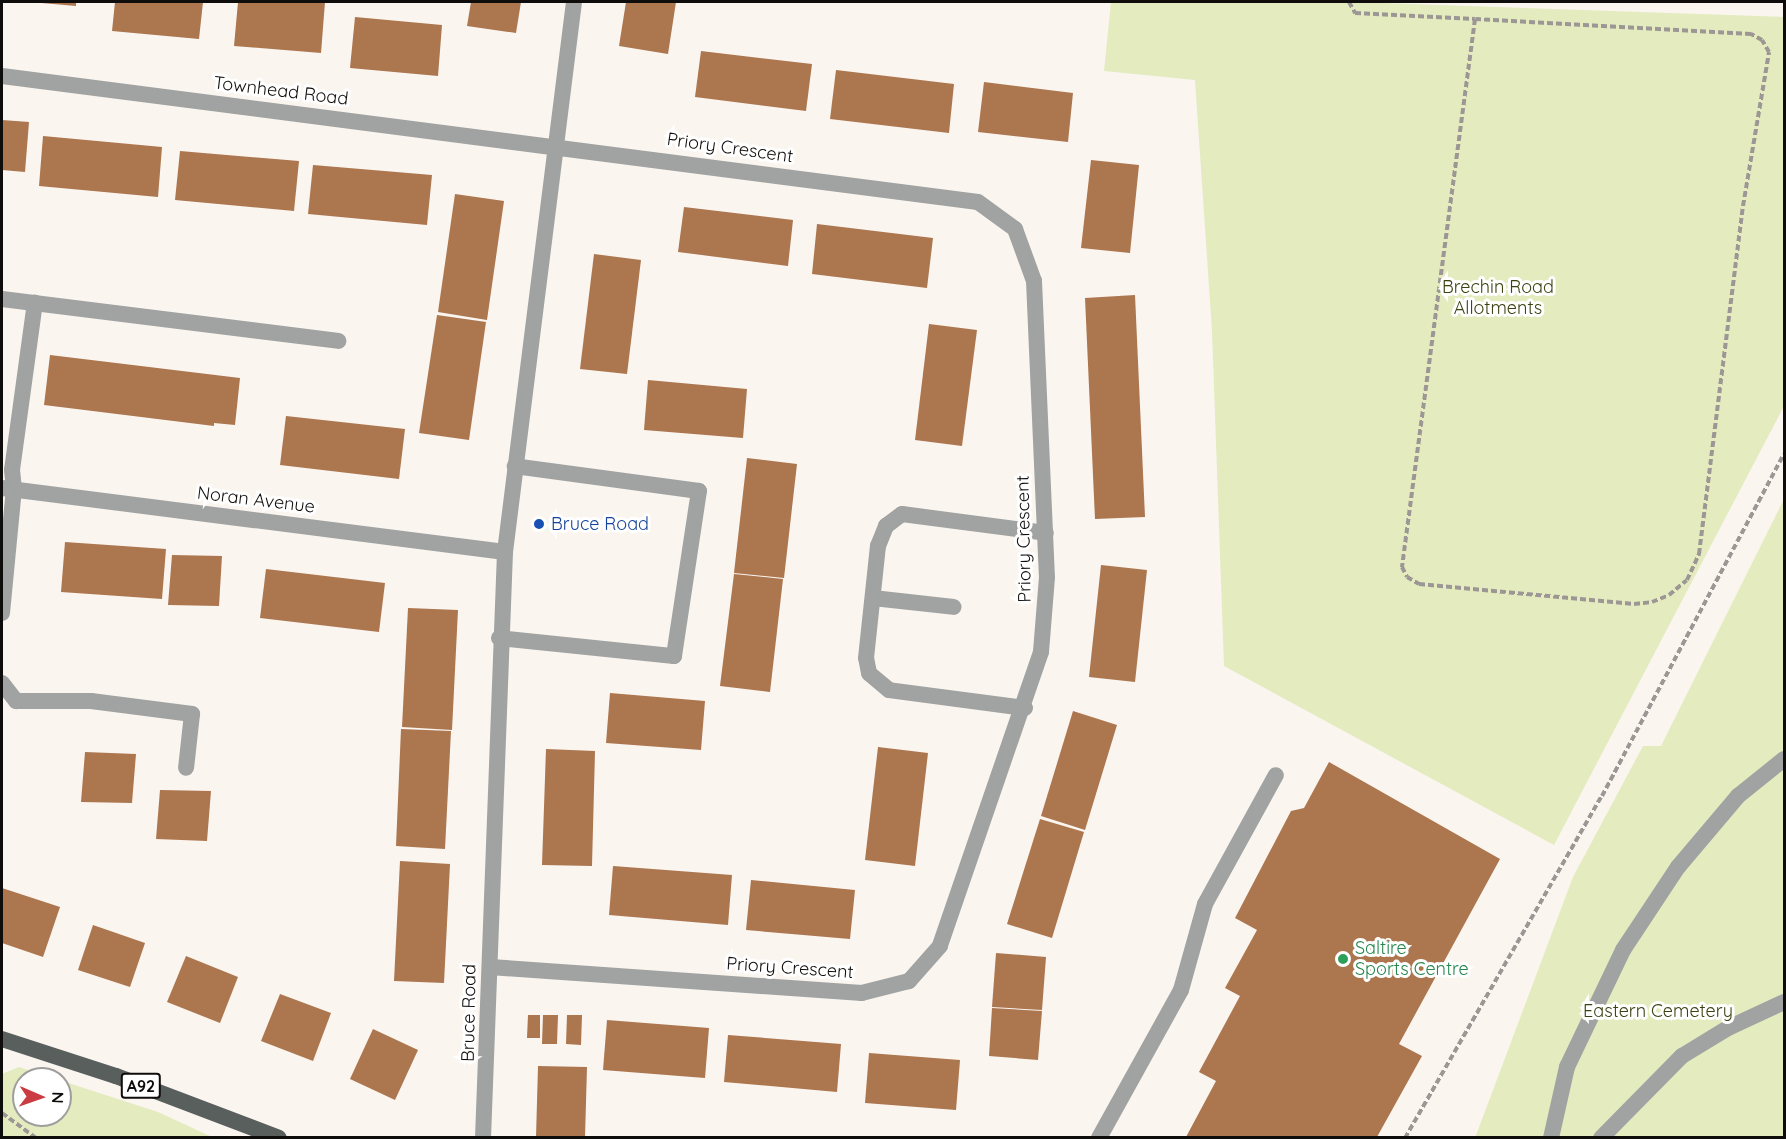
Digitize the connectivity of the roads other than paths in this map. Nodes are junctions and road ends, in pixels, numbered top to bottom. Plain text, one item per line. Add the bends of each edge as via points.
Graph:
1 (574, 2) edge
2 (2, 76) edge
3 (556, 144) junction
4 (2, 299) edge
5 (34, 303) junction
6 (338, 341) dead end
7 (515, 466) junction
8 (8, 488) edge
9 (1046, 533) junction
10 (505, 552) junction
11 (873, 598) junction
12 (954, 607) dead end
13 (2, 613) edge
14 (499, 638) junction
15 (2, 683) edge
16 (1024, 708) junction
17 (1785, 759) edge
18 (186, 768) dead end
19 (1276, 775) dead end
20 (490, 967) junction
21 (1785, 1002) edge
22 (2, 1039) edge
23 (279, 1137) edge
24 (483, 1137) edge
25 (1099, 1137) edge
26 (1551, 1137) edge
27 (1601, 1137) edge

1 - 3 street, Bruce Road
2 - 3 street, Townhead Road
3 - 7 street, Bruce Road
3 - 9 street, Priory Crescent via 978,202 1015,229 1034,281
4 - 5 street
5 - 6 street
5 - 8 street
7 - 10 street, Bruce Road
7 - 14 street via 699,490 674,656
8 - 10 street, Noran Avenue
8 - 13 street
9 - 11 street via 902,514 886,526 882,536
9 - 16 street, Priory Crescent via 1041,652
10 - 14 street, Bruce Road
11 - 12 street
11 - 16 street via 866,658 869,673 889,690
14 - 20 street, Bruce Road
15 - 18 street via 16,701 92,701 192,714
16 - 20 street, Priory Crescent via 940,946 909,981 862,993
17 - 26 street via 1738,796 1678,867 1623,950 1567,1067
19 - 25 street via 1205,904 1181,990
20 - 24 street, Bruce Road
21 - 27 street via 1728,1028 1682,1056
22 - 23 main road, A92 via 116,1076

